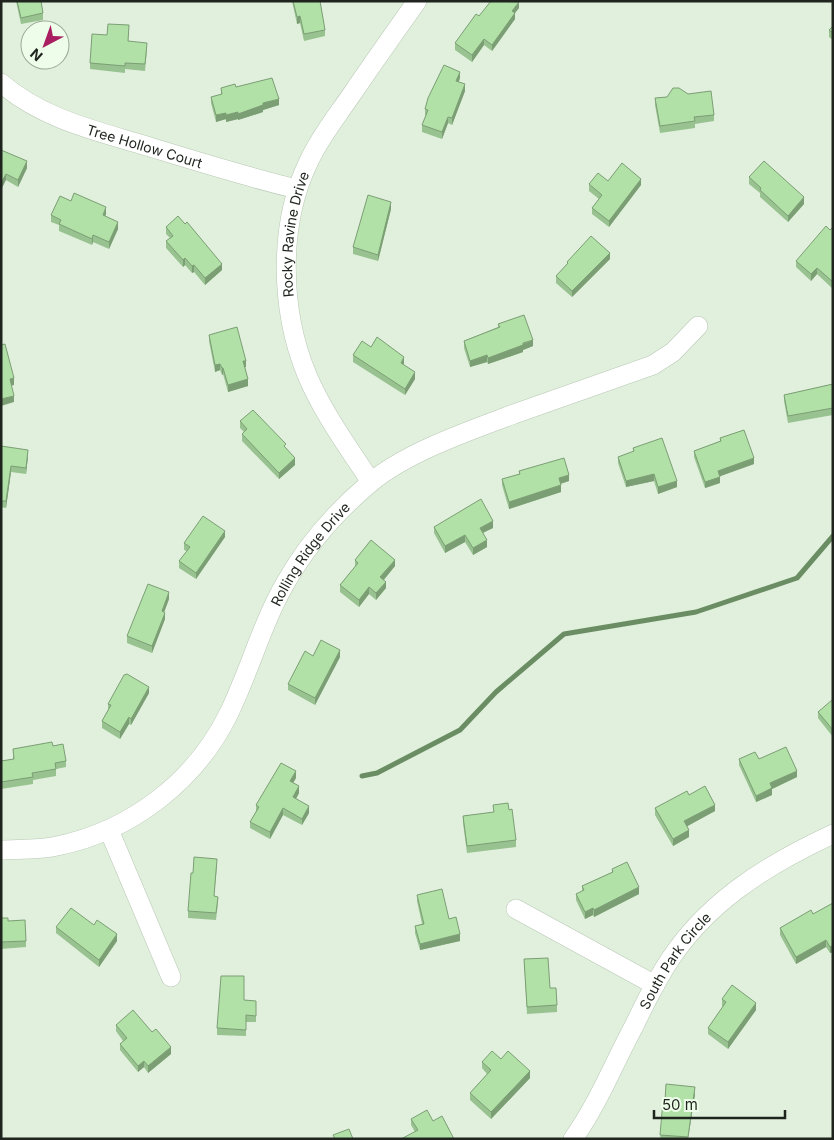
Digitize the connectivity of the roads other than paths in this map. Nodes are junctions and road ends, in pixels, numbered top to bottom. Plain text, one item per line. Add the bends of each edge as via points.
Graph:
1 (417, 1) edge
2 (1, 83) edge
3 (297, 189) junction
4 (698, 326) dead end
5 (371, 482) junction
6 (109, 830) junction
7 (833, 834) edge
8 (1, 850) edge
9 (516, 909) dead end
10 (171, 977) dead end
11 (655, 986) junction
12 (575, 1138) edge

1 - 3 street, Rocky Ravine Drive via 324,134
2 - 3 street, Tree Hollow Court via 39,110 71,123
3 - 5 street, Rocky Ravine Drive via 290,222 287,270 292,324 307,375 328,416
4 - 5 street, Rolling Ridge Drive via 673,352 653,365 464,432
5 - 6 street, Rolling Ridge Drive via 339,512 286,581 230,711 206,751 163,796 136,816
6 - 8 street, Rolling Ridge Drive via 56,846
6 - 10 street
7 - 11 street, South Park Circle via 779,860 728,895 681,944
9 - 11 street
11 - 12 street, South Park Circle

